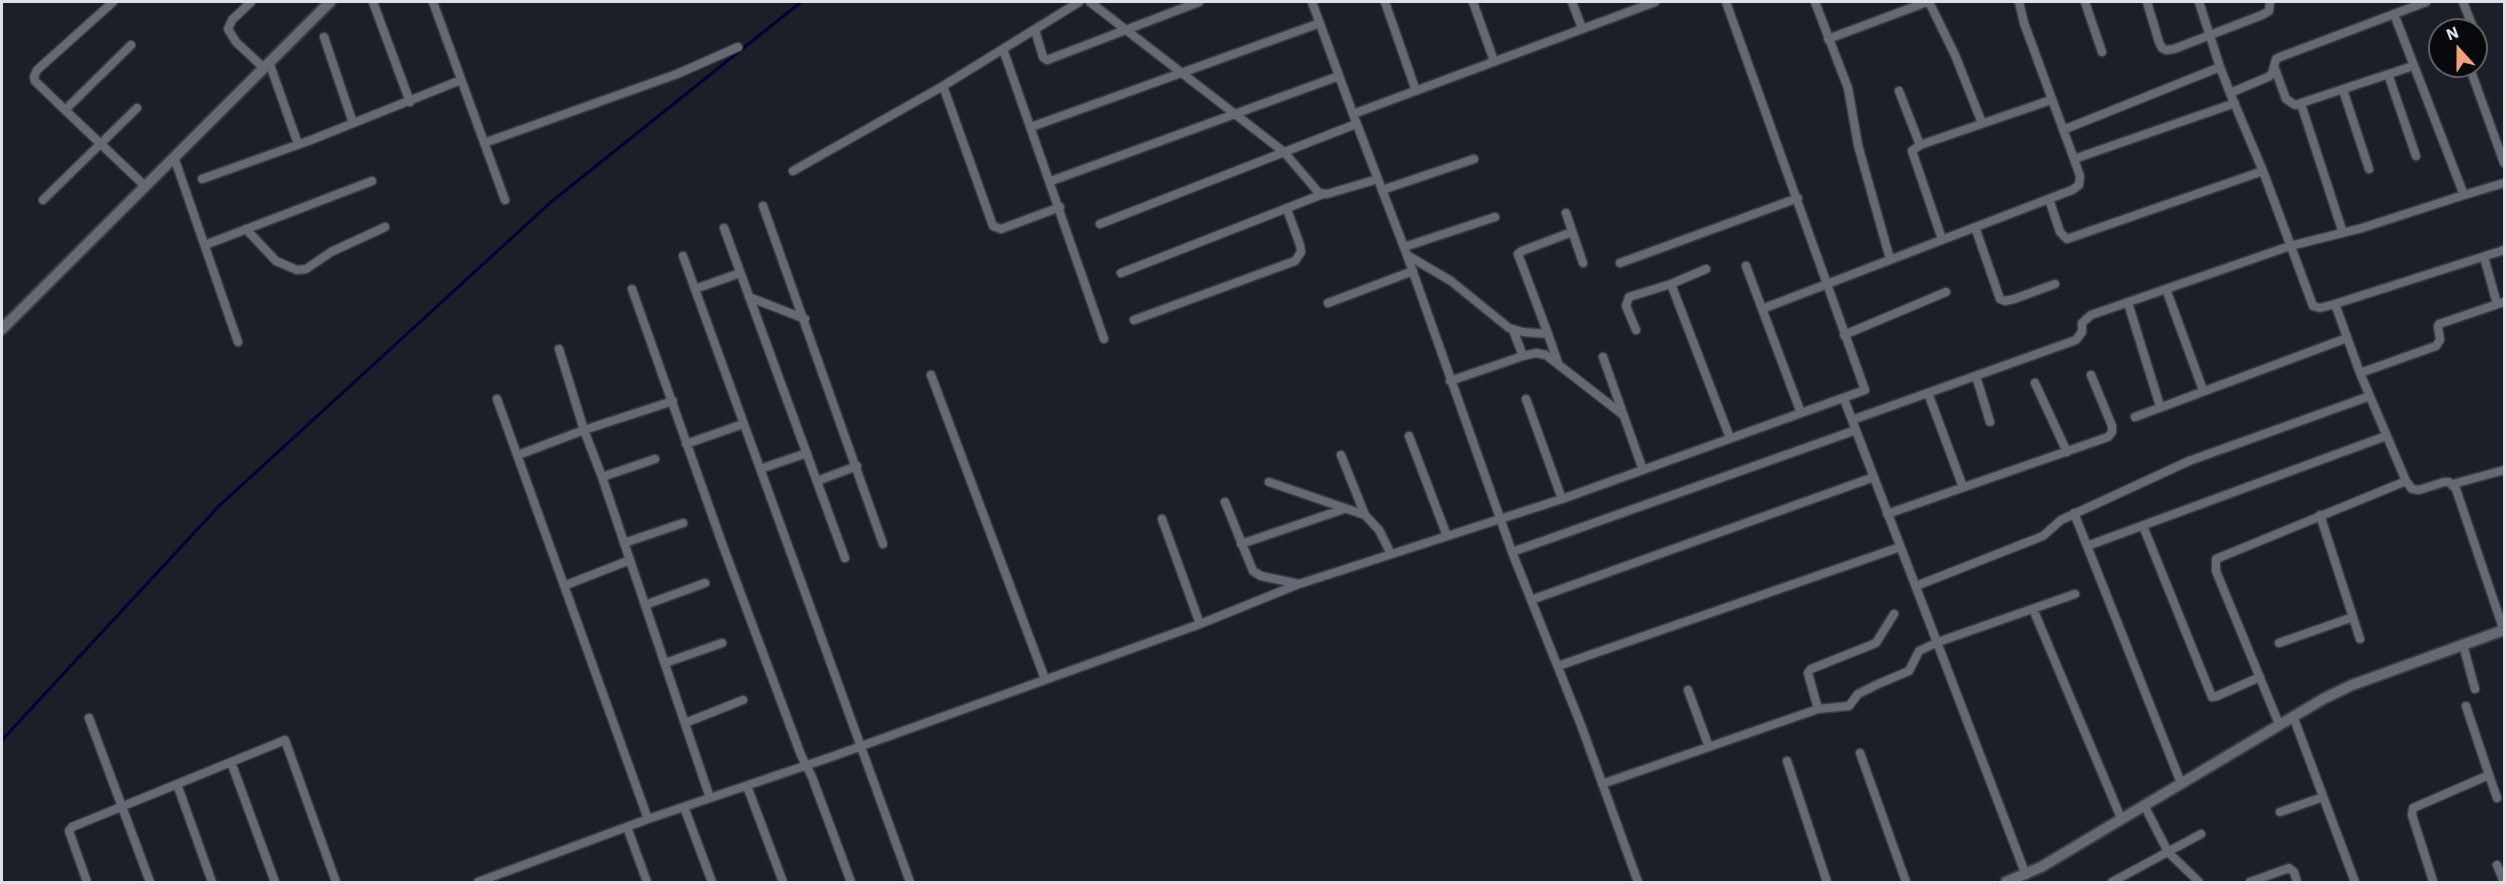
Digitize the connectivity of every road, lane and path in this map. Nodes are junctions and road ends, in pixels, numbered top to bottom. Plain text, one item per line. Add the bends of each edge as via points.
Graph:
1 (113, 2) edge
2 (251, 2) edge
3 (330, 2) edge
4 (373, 2) edge
5 (433, 2) edge
6 (1079, 2) edge
7 (1090, 2) edge
8 (1199, 2) edge
9 (1312, 2) edge
10 (1385, 2) edge
11 (1473, 2) edge
12 (1572, 2) edge
13 (1655, 2) edge
14 (1725, 2) edge
15 (1815, 2) edge
16 (1928, 2) edge
17 (2019, 2) edge
18 (2085, 2) edge
19 (2147, 2) edge
20 (2199, 2) edge
21 (2270, 2) edge
22 (2426, 2) edge
23 (2463, 2) edge
24 (1637, 5) edge
25 (2394, 14) junction
26 (2469, 18) edge
27 (1320, 23) junction
28 (1582, 28) junction
29 (1124, 29) junction
30 (1035, 30) junction
31 (2211, 35) junction
32 (324, 36) dead end
33 (1828, 39) junction
34 (131, 45) dead end
35 (738, 47) dead end
36 (1003, 49) junction
37 (2102, 52) dead end
38 (1494, 61) junction
39 (2273, 63) junction
40 (266, 65) junction
41 (2413, 66) junction
42 (2220, 67) junction
43 (1181, 74) junction
44 (2388, 74) junction
45 (1339, 76) junction
46 (2473, 78) edge
47 (461, 80) junction
48 (943, 86) junction
49 (2343, 90) junction
50 (1416, 91) junction
51 (1899, 91) dead end
52 (2230, 93) junction
53 (2051, 100) junction
54 (410, 102) junction
55 (2235, 103) junction
56 (2301, 104) junction
57 (137, 108) dead end
58 (65, 110) junction
59 (1235, 114) junction
60 (1353, 114) junction
61 (353, 123) junction
62 (1982, 123) junction
63 (1356, 124) junction
64 (1031, 127) junction
65 (2064, 130) junction
66 (484, 143) junction
67 (100, 144) junction
68 (298, 144) junction
69 (1920, 145) junction
70 (1284, 152) junction
71 (2416, 156) dead end
72 (174, 157) junction
73 (1474, 159) dead end
74 (2074, 159) junction
75 (2505, 163) edge
76 (2369, 169) dead end
77 (794, 171) dead end
78 (2263, 171) junction
79 (1378, 178) junction
80 (202, 179) dead end
81 (372, 181) dead end
82 (1050, 181) junction
83 (2505, 183) edge
84 (145, 186) junction
85 (1382, 190) junction
86 (1323, 194) junction
87 (2464, 195) junction
88 (1798, 198) junction
89 (2049, 199) junction
90 (43, 200) dead end
91 (505, 200) dead end
92 (763, 206) dead end
93 (1060, 207) junction
94 (1287, 208) junction
95 (1566, 213) dead end
96 (1495, 217) dead end
97 (1100, 224) dead end
98 (385, 227) dead end
99 (1975, 227) junction
100 (724, 228) dead end
101 (246, 229) junction
102 (1572, 232) junction
103 (2343, 233) junction
104 (1942, 239) junction
105 (205, 245) junction
106 (2290, 246) junction
107 (2505, 250) edge
108 (1405, 251) junction
109 (683, 256) dead end
110 (2484, 257) junction
111 (1890, 259) junction
112 (1583, 263) dead end
113 (1620, 263) dead end
114 (1746, 266) dead end
115 (1706, 269) dead end
116 (1413, 271) junction
117 (740, 273) junction
118 (1121, 273) dead end
119 (1671, 284) junction
120 (2055, 284) dead end
121 (1826, 285) junction
122 (632, 289) dead end
123 (695, 289) junction
124 (2166, 289) junction
125 (1946, 292) dead end
126 (749, 297) junction
127 (1328, 303) dead end
128 (2128, 303) junction
129 (2501, 303) edge
130 (2335, 304) junction
131 (1762, 309) junction
132 (805, 319) junction
133 (1134, 320) dead end
134 (2, 329) edge
135 (1513, 330) junction
136 (1636, 330) dead end
137 (1548, 334) junction
138 (1844, 335) junction
139 (2347, 338) junction
140 (1104, 339) dead end
141 (238, 342) dead end
142 (559, 349) dead end
143 (1522, 356) junction
144 (1603, 357) dead end
145 (1558, 363) junction
146 (2360, 373) junction
147 (931, 375) dead end
148 (2091, 375) dead end
149 (1976, 376) junction
150 (1450, 381) junction
151 (2035, 383) dead end
152 (2203, 390) junction
153 (1928, 393) junction
154 (2370, 396) junction
155 (497, 399) dead end
156 (1526, 399) dead end
157 (1844, 399) junction
158 (673, 401) junction
159 (2160, 406) junction
160 (1801, 413) junction
161 (1622, 414) junction
162 (2135, 417) dead end
163 (1852, 420) junction
164 (1990, 422) dead end
165 (743, 424) junction
166 (584, 430) junction
167 (1856, 430) junction
168 (1409, 436) dead end
169 (2386, 436) junction
170 (1730, 438) junction
171 (686, 444) junction
172 (2067, 452) junction
173 (807, 453) junction
174 (518, 455) junction
175 (1341, 455) dead end
176 (654, 459) dead end
177 (857, 466) junction
178 (760, 470) junction
179 (1643, 470) junction
180 (2505, 470) edge
181 (602, 477) junction
182 (1874, 477) junction
183 (817, 481) junction
184 (2406, 481) junction
185 (1269, 482) dead end
186 (2453, 484) junction
187 (1963, 487) junction
188 (1562, 499) junction
189 (1225, 502) dead end
190 (1344, 509) junction
191 (2074, 513) junction
192 (1887, 514) junction
193 (1365, 515) junction
194 (2320, 515) junction
195 (1162, 519) dead end
196 (1500, 520) junction
197 (683, 523) dead end
198 (2143, 526) junction
199 (1447, 536) junction
200 (624, 543) junction
201 (883, 543) dead end
202 (1241, 544) junction
203 (2086, 546) junction
204 (1900, 547) junction
205 (1512, 552) junction
206 (1391, 554) junction
207 (845, 558) dead end
208 (630, 560) junction
209 (705, 583) dead end
210 (1299, 584) junction
211 (566, 585) junction
212 (1916, 586) junction
213 (2075, 594) dead end
214 (1531, 600) junction
215 (645, 605) junction
216 (2033, 609) junction
217 (1894, 614) dead end
218 (2353, 617) junction
219 (1200, 624) junction
220 (2504, 630) edge
221 (2360, 639) dead end
222 (1938, 642) junction
223 (722, 643) dead end
224 (2280, 644) dead end
225 (2463, 645) junction
226 (665, 663) junction
227 (1557, 666) junction
228 (2260, 677) junction
229 (1045, 679) junction
230 (2475, 689) dead end
231 (1688, 690) dead end
232 (743, 700) dead end
233 (2466, 706) dead end
234 (1818, 709) junction
235 (2293, 716) junction
236 (88, 718) dead end
237 (685, 723) junction
238 (2279, 724) junction
239 (860, 745) junction
240 (1709, 747) junction
241 (1860, 753) dead end
242 (1787, 761) dead end
243 (231, 762) junction
244 (804, 765) junction
245 (2489, 776) junction
246 (2181, 783) junction
247 (177, 784) junction
248 (1602, 784) junction
249 (747, 786) junction
250 (2323, 797) junction
251 (710, 798) junction
252 (2497, 798) dead end
253 (2144, 805) junction
254 (123, 806) junction
255 (684, 807) junction
256 (2280, 812) dead end
257 (2121, 818) junction
258 (648, 819) junction
259 (627, 827) junction
260 (2201, 834) dead end
261 (2168, 852) junction
262 (2497, 865) dead end
263 (2026, 875) junction
264 (87, 882) edge
265 (150, 882) edge
266 (212, 882) edge
267 (275, 882) edge
268 (336, 882) edge
269 (478, 882) edge
270 (647, 882) edge
271 (712, 882) edge
272 (783, 882) edge
273 (851, 882) edge
274 (910, 882) edge
275 (1638, 882) edge
276 (1827, 882) edge
277 (1906, 882) edge
278 (2006, 882) edge
279 (2112, 882) edge
280 (2199, 882) edge
281 (2250, 882) edge
282 (2297, 882) edge
283 (2355, 882) edge
284 (2432, 882) edge
285 (2504, 882) edge

1 - 58 street via 35,73 35,81
2 - 40 street via 228,29 236,42
3 - 40 street
4 - 54 street
5 - 47 street
6 - 30 street
7 - 29 street
8 - 29 street
9 - 27 street
10 - 50 street
11 - 38 street
12 - 28 street
13 - 24 street
14 - 88 street
15 - 33 street
16 - 33 street
16 - 62 street
17 - 53 street
18 - 37 street
19 - 31 street via 2162,48 2174,49
20 - 31 street
21 - 31 street via 2269,11 2262,15
22 - 25 street
23 - 26 street
24 - 28 street
25 - 39 street
25 - 41 street
27 - 43 street
27 - 45 street
28 - 38 street
29 - 30 street via 1047,60
29 - 43 street
30 - 36 street
31 - 42 street
32 - 61 street
33 - 111 street via 1848,88 1858,145
34 - 58 street
35 - 66 street via 677,74
36 - 48 street
36 - 64 street
38 - 50 street
39 - 52 street via 2268,77
39 - 56 street via 2286,99
40 - 68 street
40 - 72 street
41 - 44 street
41 - 87 street
42 - 52 street
42 - 65 street
43 - 59 street
43 - 64 street
44 - 49 street
44 - 71 street
45 - 59 street
45 - 60 street
46 - 75 street
47 - 54 street
47 - 66 street
48 - 77 street
48 - 93 street via 993,226 1001,229
49 - 56 street
49 - 76 street
50 - 60 street
51 - 69 street
52 - 55 street
53 - 62 street
53 - 65 street
54 - 61 street
55 - 74 street
55 - 78 street
56 - 103 street
57 - 67 street
58 - 67 street
59 - 70 street
59 - 82 street
60 - 63 street
61 - 68 street
62 - 69 street
63 - 70 street
63 - 79 street
64 - 82 street
65 - 74 street
66 - 91 street
67 - 84 street
67 - 90 street
68 - 80 street
69 - 104 street via 1912,151 1913,156
70 - 86 street via 1316,191
70 - 97 street
72 - 84 street
72 - 105 street
73 - 85 street
74 - 89 street via 2079,185
78 - 89 street via 2067,239 2060,232
78 - 106 street
79 - 85 street
79 - 86 street
81 - 101 street
82 - 93 street
83 - 87 street
84 - 134 street
85 - 108 street
86 - 94 street
87 - 103 street
88 - 113 street
88 - 121 street
89 - 99 street
92 - 132 street
93 - 140 street
94 - 118 street
94 - 133 street via 1300,245 1301,252 1295,261
95 - 102 street
96 - 108 street
98 - 101 street via 331,252 306,269 297,270 276,261
99 - 104 street
99 - 120 street via 2000,299 2014,299
100 - 117 street
101 - 105 street
102 - 112 street
102 - 137 street via 1518,254
103 - 106 street
104 - 111 street
105 - 141 street
106 - 124 street
106 - 130 street via 2313,306
107 - 110 street
108 - 116 street
108 - 135 street
109 - 123 street
110 - 129 street
110 - 130 street
111 - 121 street
114 - 131 street
115 - 119 street
116 - 127 street
116 - 150 street
117 - 123 street
117 - 126 street
119 - 136 street via 1626,301
119 - 170 street
121 - 131 street
121 - 138 street
122 - 158 street
123 - 165 street
124 - 128 street
124 - 152 street
125 - 138 street
126 - 132 street
126 - 173 street
128 - 149 street via 2085,318 2076,340
128 - 159 street
129 - 146 street via 2439,324 2440,340 2436,346
130 - 139 street
131 - 160 street
132 - 177 street
135 - 137 street
135 - 143 street
137 - 145 street
138 - 157 street via 1865,390
139 - 146 street
139 - 152 street
142 - 166 street
143 - 145 street via 1540,354
143 - 150 street
144 - 161 street
145 - 161 street
146 - 154 street
147 - 229 street
148 - 172 street via 2112,432
149 - 153 street
149 - 164 street
150 - 196 street
151 - 172 street
152 - 159 street
153 - 163 street
153 - 187 street
154 - 169 street
154 - 191 street via 2189,461
155 - 174 street
156 - 188 street
157 - 160 street
157 - 163 street
158 - 166 street
158 - 171 street
159 - 162 street
160 - 170 street
161 - 179 street
163 - 167 street
165 - 171 street
165 - 178 street
166 - 174 street
166 - 181 street
167 - 182 street
167 - 205 street
168 - 199 street
169 - 184 street
169 - 198 street
170 - 179 street
171 - 244 street
172 - 187 street
173 - 178 street
173 - 183 street
174 - 211 street
175 - 193 street
176 - 181 street
177 - 183 street
177 - 201 street
178 - 239 street
179 - 188 street
180 - 186 street
181 - 200 street
182 - 192 street
182 - 214 street
183 - 207 street
184 - 186 street via 2412,489 2419,490 2444,482
184 - 194 street
185 - 190 street
186 - 220 street
187 - 192 street
188 - 196 street
189 - 202 street
190 - 193 street
190 - 202 street
191 - 203 street
191 - 212 street via 2043,536
192 - 204 street
193 - 206 street via 1379,530
194 - 218 street
194 - 228 street via 2216,559 2216,571
195 - 219 street
196 - 199 street
196 - 205 street
197 - 200 street
198 - 203 street
198 - 228 street via 2212,697
199 - 206 street
200 - 208 street
202 - 210 street via 1253,571
203 - 246 street
204 - 212 street
204 - 227 street
205 - 214 street
206 - 210 street
208 - 211 street
208 - 215 street
209 - 215 street
210 - 219 street
211 - 258 street
212 - 222 street
213 - 216 street
214 - 227 street
215 - 226 street
216 - 222 street
216 - 257 street
217 - 234 street via 1876,643 1811,669 1808,673
218 - 221 street
218 - 224 street
219 - 229 street
220 - 225 street
222 - 234 street via 1919,651 1909,671 1858,694 1850,706
222 - 263 street
223 - 226 street
225 - 230 street
225 - 235 street via 2352,685
226 - 237 street
227 - 248 street
228 - 238 street
229 - 239 street
231 - 240 street
232 - 237 street
233 - 245 street
234 - 240 street
235 - 238 street
235 - 250 street
236 - 254 street
237 - 251 street
238 - 246 street
239 - 244 street
239 - 274 street
240 - 248 street
241 - 277 street
242 - 276 street
243 - 247 street
243 - 267 street
243 - 268 street via 285,740
244 - 249 street
244 - 273 street
245 - 252 street
245 - 284 street via 2413,808
246 - 253 street
247 - 254 street
247 - 266 street
248 - 275 street
249 - 251 street
249 - 272 street
250 - 256 street
250 - 283 street
251 - 255 street
253 - 257 street
253 - 261 street
254 - 264 street via 69,831
254 - 265 street
255 - 258 street
255 - 271 street
257 - 263 street
258 - 259 street
259 - 269 street
259 - 270 street
260 - 261 street
261 - 279 street
261 - 280 street
262 - 285 street
263 - 278 street
281 - 282 street via 2285,868 2292,870

